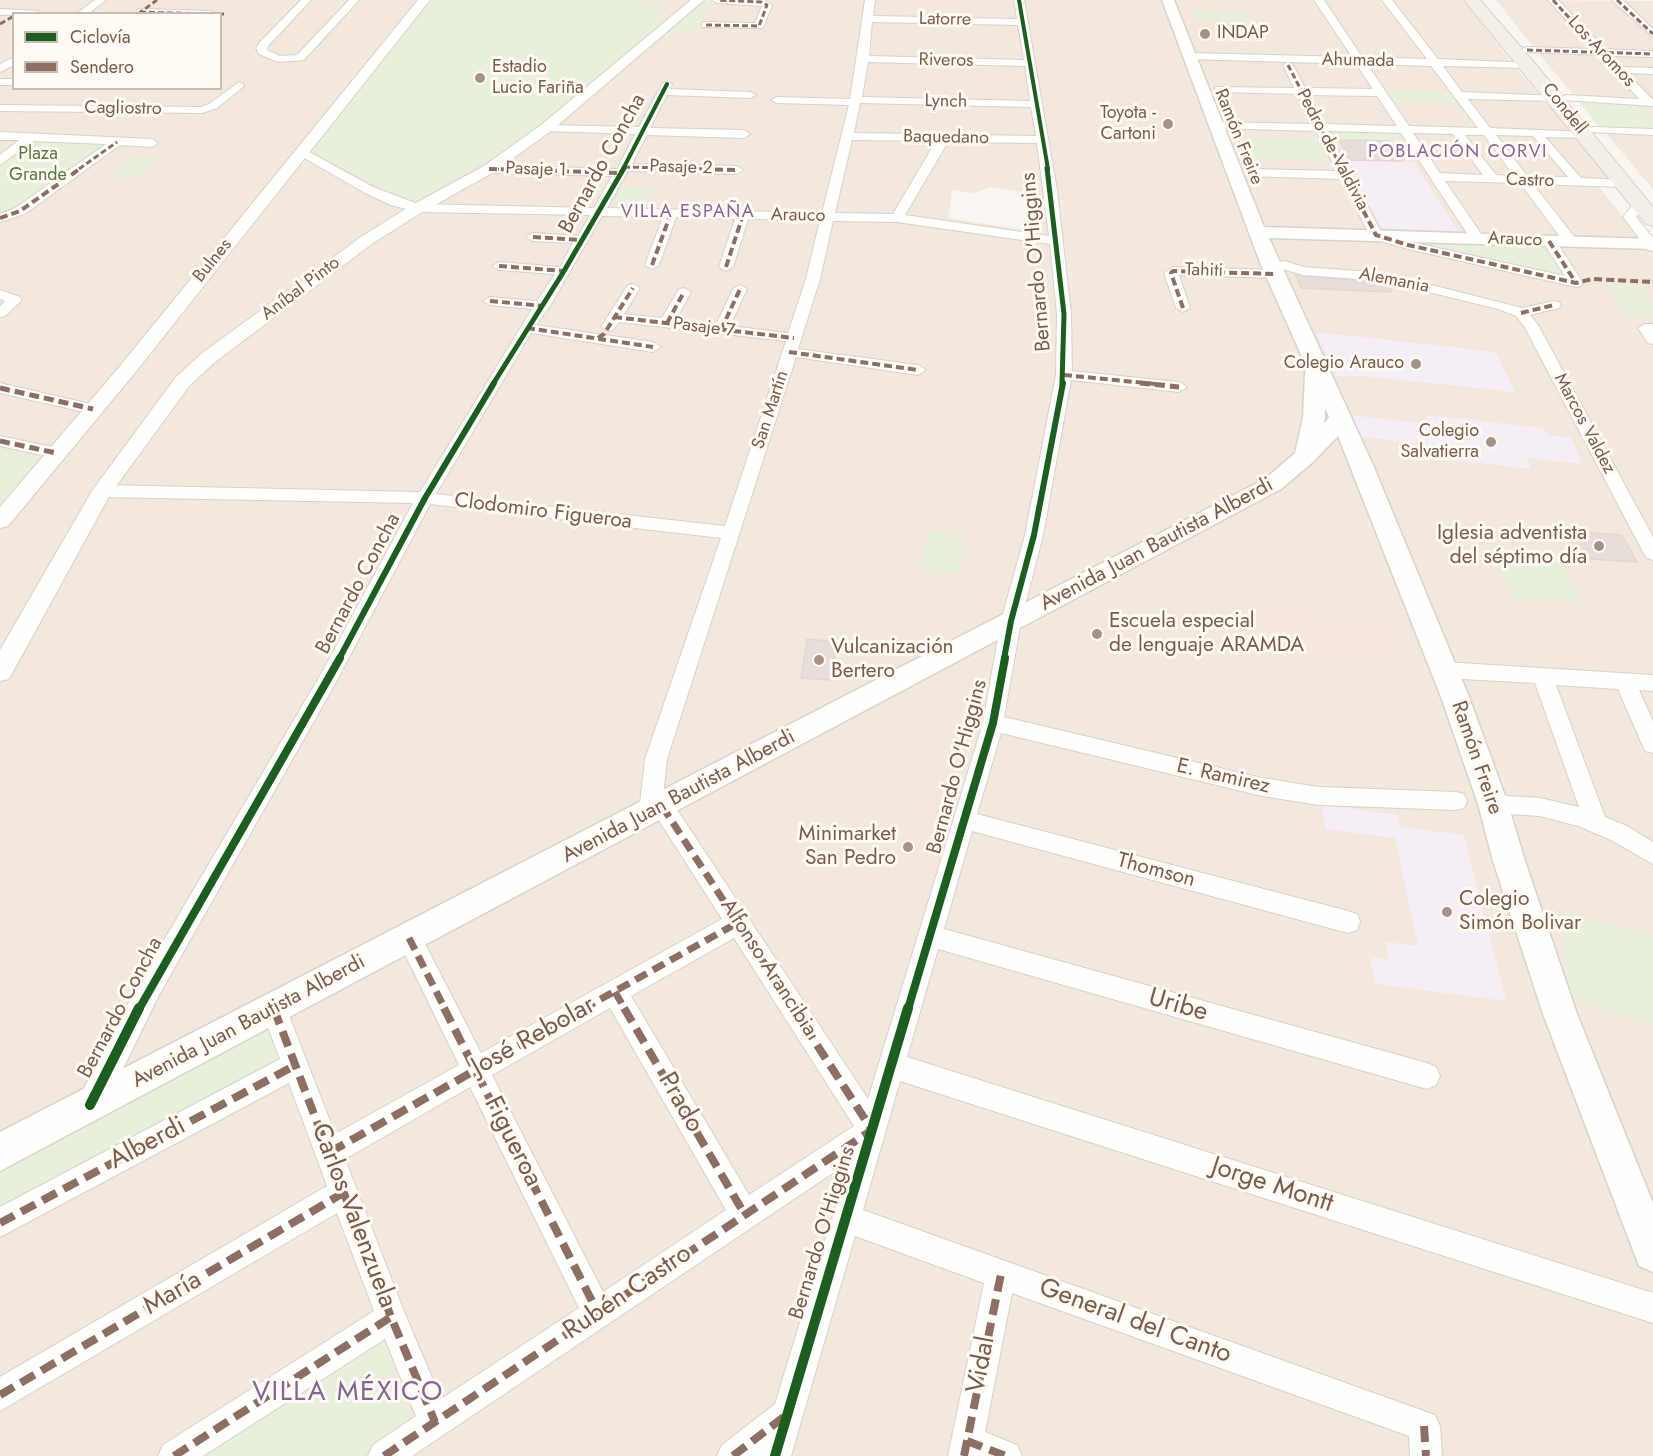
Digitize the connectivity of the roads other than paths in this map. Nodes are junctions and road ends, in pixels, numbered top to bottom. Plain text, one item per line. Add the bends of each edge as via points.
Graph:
1 (101, 0) edge
2 (157, 0) edge
3 (306, 0) edge
4 (354, 0) edge
5 (424, 0) edge
6 (870, 0) edge
7 (1019, 0) edge
8 (1168, 0) edge
9 (1181, 0) edge
10 (1319, 0) edge
11 (1387, 0) edge
12 (1472, 0) edge
13 (1485, 0) edge
14 (1553, 0) edge
15 (1617, 0) edge
16 (84, 12) edge
17 (140, 12) edge
18 (709, 12) edge
19 (868, 19) junction
20 (1023, 22) junction
21 (1653, 34) edge
22 (1600, 52) junction
23 (1653, 54) edge
24 (1189, 56) junction
25 (1205, 57) junction
26 (1527, 57) junction
27 (863, 59) junction
28 (1359, 60) junction
29 (1435, 62) junction
30 (1029, 63) junction
31 (1288, 65) dead end
32 (1617, 70) junction
33 (1653, 71) edge
34 (222, 85) edge
35 (238, 85) junction
36 (254, 86) dead end
37 (1219, 89) junction
38 (1301, 91) junction
39 (1381, 93) junction
40 (750, 94) dead end
41 (1460, 95) junction
42 (1560, 98) junction
43 (777, 100) dead end
44 (856, 101) junction
45 (1651, 103) edge
46 (1036, 104) junction
47 (0, 108) edge
48 (1215, 125) junction
49 (1233, 125) junction
50 (546, 128) junction
51 (1322, 128) junction
52 (643, 130) junction
53 (1406, 130) junction
54 (1456, 131) junction
55 (1487, 132) junction
56 (1589, 132) junction
57 (1653, 132) edge
58 (1536, 133) junction
59 (744, 134) dead end
60 (0, 136) edge
61 (848, 136) junction
62 (30, 138) junction
63 (944, 138) junction
64 (1044, 140) junction
65 (117, 142) junction
66 (152, 143) dead end
67 (300, 152) junction
68 (0, 161) edge
69 (489, 169) junction
70 (622, 170) junction
71 (737, 170) dead end
72 (1251, 173) junction
73 (1346, 175) junction
74 (1436, 177) junction
75 (1493, 179) junction
76 (1527, 181) junction
77 (1578, 182) junction
78 (1624, 183) junction
79 (1260, 194) dead end
80 (418, 208) junction
81 (1649, 208) edge
82 (597, 211) junction
83 (671, 213) junction
84 (1267, 213) dead end
85 (743, 215) junction
86 (827, 217) junction
87 (0, 218) edge
88 (897, 218) junction
89 (1266, 232) junction
90 (1376, 235) junction
91 (533, 237) dead end
92 (1477, 238) junction
93 (582, 240) junction
94 (1549, 241) junction
95 (1056, 242) junction
96 (1571, 242) junction
97 (1652, 245) edge
98 (652, 265) dead end
99 (1275, 265) junction
100 (499, 266) dead end
101 (726, 267) dead end
102 (564, 271) junction
103 (633, 288) dead end
104 (740, 289) dead end
105 (684, 291) dead end
106 (0, 294) edge
107 (490, 300) dead end
108 (1554, 305) dead end
109 (543, 306) junction
110 (1183, 308) dead end
111 (0, 313) edge
112 (1521, 313) junction
113 (614, 317) junction
114 (667, 323) junction
115 (527, 328) junction
116 (1653, 328) edge
117 (721, 330) junction
118 (598, 338) junction
119 (1653, 340) edge
120 (792, 345) junction
121 (653, 347) dead end
122 (1314, 361) junction
123 (918, 370) dead end
124 (1064, 375) junction
125 (1179, 387) dead end
126 (0, 388) edge
127 (93, 409) junction
128 (1340, 417) junction
129 (1325, 438) junction
130 (0, 441) edge
131 (1352, 443) junction
132 (56, 453) junction
133 (1305, 457) junction
134 (102, 491) junction
135 (425, 498) junction
136 (0, 521) edge
137 (732, 533) junction
138 (1653, 554) edge
139 (1011, 621) junction
140 (1444, 670) junction
141 (0, 672) edge
142 (1544, 677) junction
143 (1625, 682) junction
144 (1653, 683) edge
145 (993, 723) junction
146 (1653, 745) edge
147 (1456, 801) dead end
148 (1493, 804) junction
149 (656, 809) junction
150 (964, 820) junction
151 (1596, 824) junction
152 (1653, 854) edge
153 (739, 922) junction
154 (1348, 922) dead end
155 (930, 936) junction
156 (409, 938) junction
157 (615, 992) junction
158 (274, 1009) junction
159 (296, 1065) junction
160 (892, 1065) junction
161 (476, 1070) junction
162 (1427, 1076) dead end
163 (90, 1105) junction
164 (872, 1130) junction
165 (0, 1152) edge
166 (330, 1152) junction
167 (345, 1192) junction
168 (745, 1215) junction
169 (846, 1218) junction
170 (0, 1223) edge
171 (1653, 1252) edge
172 (1001, 1274) junction
173 (1653, 1308) edge
174 (598, 1313) junction
175 (391, 1317) junction
176 (0, 1395) edge
177 (788, 1414) junction
178 (435, 1422) junction
179 (1425, 1441) edge
180 (966, 1448) edge
181 (174, 1456) edge
182 (384, 1456) edge
183 (733, 1456) edge
184 (775, 1456) edge
185 (1006, 1456) edge

1 - 16 street
2 - 17 street
3 - 4 street via 261,48 263,52 278,59 304,55
5 - 67 street, Bulnes
6 - 19 street, San Martín
7 - 20 street, Bernardo O'Higgins
8 - 24 main road, Ramón Freire
9 - 25 main road, Ramón Freire
10 - 28 street
11 - 29 street
12 - 26 main road, Condell
13 - 26 main road, Condell
14 - 22 street, Los Aromos
15 - 21 street
18 - 18 street via 766,3 759,26
18 - 50 street, Aníbal Pinto
19 - 20 street, Latorre
19 - 27 street, San Martín
20 - 30 street, Bernardo O'Higgins
22 - 23 street, Ahumada
22 - 26 street, Ahumada
22 - 32 street, Los Aromos
24 - 25 street, Ahumada
24 - 48 main road, Ramón Freire
25 - 28 street, Ahumada
25 - 37 main road, Ramón Freire
26 - 29 street, Ahumada
26 - 42 main road, Condell
27 - 30 street, Riveros
27 - 44 street, San Martín
28 - 29 street, Ahumada
28 - 39 street
29 - 41 street
30 - 46 street, Bernardo O'Higgins
31 - 38 street, Pedro de Valdivia
32 - 33 street
32 - 45 street, Los Aromos
34 - 35 street
35 - 36 street
35 - 47 street, Cagliostro via 202,110
37 - 38 street
37 - 49 main road, Ramón Freire
38 - 39 street
38 - 51 street, Pedro de Valdivia
39 - 53 street
40 - 52 street, Bernardo Concha via 665,88
41 - 42 street
41 - 55 street
42 - 45 street
42 - 56 main road, Condell
43 - 44 street, Lynch
44 - 46 street, Lynch
44 - 61 street, San Martín
46 - 64 street, Bernardo O'Higgins
48 - 49 street
48 - 89 main road, Ramón Freire
49 - 51 street
49 - 72 main road, Ramón Freire
50 - 52 street
50 - 69 street, Aníbal Pinto
51 - 53 street
51 - 73 street, Pedro de Valdivia
52 - 59 street
52 - 70 street, Bernardo Concha
53 - 54 street
53 - 74 street
54 - 55 street
54 - 75 street
55 - 58 street
55 - 76 street
56 - 57 street
56 - 58 street
56 - 78 main road, Condell
56 - 81 main road, Condell
58 - 77 street
60 - 62 street
61 - 63 street, Baquedano
61 - 86 street, San Martín
62 - 65 street
62 - 68 street
63 - 64 street, Baquedano
63 - 88 street
64 - 95 street, Bernardo O'Higgins
65 - 66 street
65 - 87 street via 20,211
67 - 80 street, Arauco via 369,190
67 - 127 street, Bulnes
69 - 70 street, Pasaje 1
69 - 80 street, Aníbal Pinto
70 - 71 street, Pasaje 2
70 - 82 street, Bernardo Concha
72 - 73 street
72 - 79 main road, Ramón Freire
73 - 90 street, Pedro de Valdivia
74 - 75 street, Castro
74 - 92 street
75 - 76 street, Castro
76 - 77 street, Castro
76 - 96 street
77 - 78 street, Castro
78 - 81 main road, Condell
80 - 82 street, Arauco
80 - 134 street, Aníbal Pinto via 367,240 208,358 183,381
81 - 97 street via 1629,218
82 - 83 street, Arauco
82 - 93 street, Bernardo Concha
83 - 85 street, Arauco
83 - 98 street
84 - 89 main road, Ramón Freire
85 - 86 street, Arauco
85 - 101 street
86 - 88 street, Arauco
86 - 120 street, San Martín
88 - 95 street, Arauco
89 - 90 main road, Arauco
89 - 99 main road, Ramón Freire
90 - 92 main road, Arauco
90 - 94 street, Arauco via 1576,283
91 - 93 street
92 - 94 main road, Arauco
93 - 102 street, Bernardo Concha
94 - 96 main road, Arauco
95 - 124 street, Bernardo O'Higgins via 1064,314
96 - 97 main road, Arauco
99 - 110 street, Tahiti via 1173,271
99 - 112 street, Alemania via 1302,271 1384,277
99 - 122 main road, Ramón Freire
100 - 102 street
102 - 109 street, Bernardo Concha
103 - 113 street
104 - 117 street
105 - 114 street
106 - 111 street via 15,300
107 - 109 street
108 - 112 street
109 - 115 street, Bernardo Concha
112 - 138 street, Marcos Valdez via 1531,325
113 - 114 street, Pasaje 7
113 - 118 street
114 - 117 street, Pasaje 7
115 - 118 street, Pasaje 7
115 - 135 street, Bernardo Concha
116 - 119 street via 1645,328
117 - 120 street, Pasaje 7
118 - 121 street, Pasaje 7
120 - 123 street, Pasaje 7
120 - 137 street, San Martín
122 - 128 main road, Ramón Freire
122 - 133 main road via 1314,418
124 - 125 street
124 - 139 street, Bernardo O'Higgins via 1034,535
126 - 127 street
127 - 132 street, Bulnes
128 - 129 main road, Avenida Juan Bautista Alberdi
128 - 131 main road, Ramón Freire
129 - 131 main road
129 - 133 main road, Avenida Juan Bautista Alberdi
130 - 132 street
131 - 140 main road, Ramón Freire
132 - 136 street, Bulnes
133 - 139 main road, Avenida Juan Bautista Alberdi via 1273,484
134 - 135 street, Clodomiro Figueroa
134 - 141 street, Aníbal Pinto
135 - 137 street, Clodomiro Figueroa
135 - 163 street, Bernardo Concha via 328,679 150,987
137 - 149 street, San Martín via 656,759
139 - 145 street, Bernardo O'Higgins
139 - 149 main road, Avenida Juan Bautista Alberdi
140 - 142 street
140 - 148 main road, Ramón Freire
142 - 143 street
142 - 151 street
143 - 144 street
143 - 146 street
145 - 147 street, E. Ramirez via 1262,787 1319,796
145 - 150 street, Bernardo O'Higgins
148 - 151 street via 1540,807
148 - 171 main road, Ramón Freire via 1560,1014
149 - 153 street, Alfonso Arancibia
149 - 156 main road, Avenida Juan Bautista Alberdi
150 - 154 street, Thomson
150 - 155 street, Bernardo O'Higgins
151 - 152 street
153 - 157 street, José Rebolar
153 - 164 street, Alfonso Arancibia
155 - 160 street, Bernardo O'Higgins
155 - 162 street, Uribe
156 - 158 main road, Avenida Juan Bautista Alberdi
156 - 161 street, Figueroa
157 - 161 street, José Rebolar
157 - 168 street, Prado
158 - 159 street, Carlos Valenzuela
158 - 163 main road, Avenida Juan Bautista Alberdi
159 - 166 street, Carlos Valenzuela
159 - 170 street, Alberdi
160 - 164 street, Bernardo O'Higgins
160 - 173 street, Jorge Montt
161 - 166 street, José Rebolar
161 - 174 street, Figueroa
163 - 165 main road, Avenida Juan Bautista Alberdi
164 - 168 street, Rubén Castro
164 - 169 street, Bernardo O'Higgins
166 - 167 street, Carlos Valenzuela
167 - 175 street, Carlos Valenzuela
167 - 176 street, María
168 - 174 street, Rubén Castro
169 - 172 street, General del Canto
169 - 177 street, Bernardo O'Higgins
172 - 179 street, General del Canto
172 - 180 street, Vidal
174 - 178 street, Rubén Castro
175 - 178 street, Carlos Valenzuela
175 - 181 street
177 - 183 street
177 - 184 street, Bernardo O'Higgins
178 - 182 street, Rubén Castro
180 - 185 street

